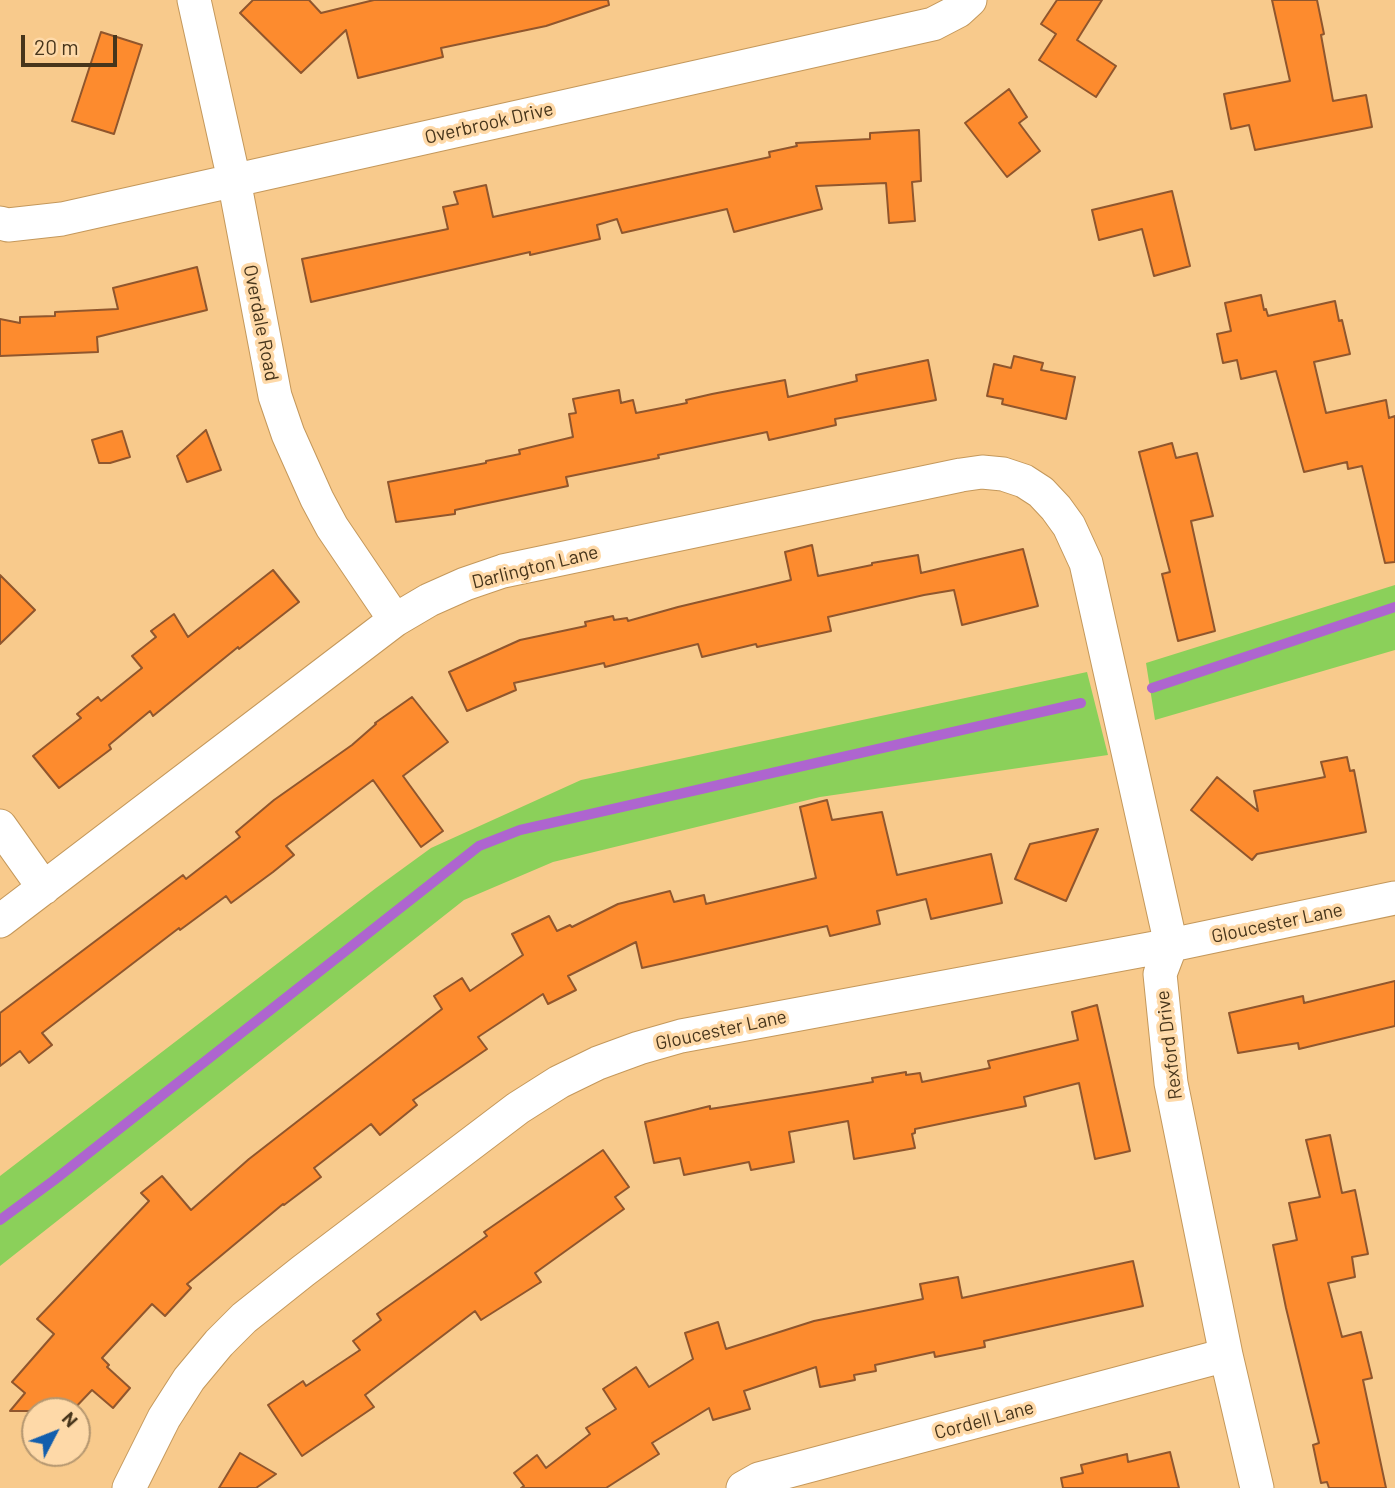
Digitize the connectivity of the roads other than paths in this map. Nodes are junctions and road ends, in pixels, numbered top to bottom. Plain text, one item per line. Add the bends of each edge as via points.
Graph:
1 (194, 0) edge
2 (970, 0) edge
3 (234, 180) junction
4 (0, 223) edge
5 (394, 620) junction
6 (0, 826) edge
7 (44, 888) junction
8 (1395, 898) edge
9 (0, 921) edge
10 (1171, 945) junction
11 (1226, 1355) junction
12 (129, 1488) edge
13 (743, 1488) edge
14 (1257, 1488) edge

1 - 3 street, Overdale Road
2 - 3 street, Overbrook Drive via 933,24
3 - 4 street, Overbrook Drive via 62,219
3 - 5 street, Overdale Road via 275,396 288,434 332,527
5 - 7 street, Darlington Lane
5 - 10 street, Darlington Lane via 429,600 503,571 961,475 982,472 1024,481 1041,492 1069,526 1086,563
6 - 7 street
7 - 9 street, Darlington Lane
8 - 10 street, Gloucester Lane
10 - 11 street, Rexford Drive via 1160,974 1171,1083
10 - 12 street, Gloucester Lane via 681,1036 639,1048 559,1082 518,1108 244,1318 189,1379
11 - 13 street, Cordell Lane via 759,1479
11 - 14 street, Rexford Drive

